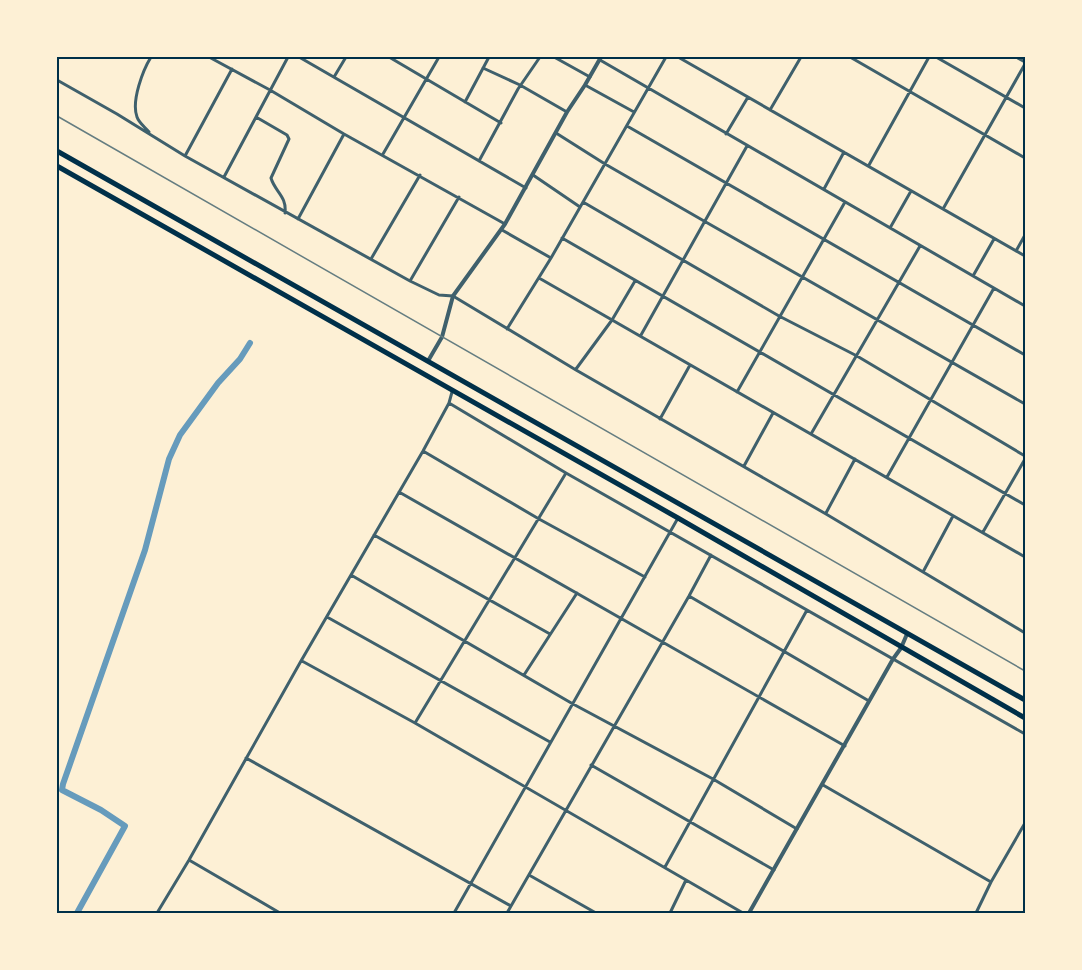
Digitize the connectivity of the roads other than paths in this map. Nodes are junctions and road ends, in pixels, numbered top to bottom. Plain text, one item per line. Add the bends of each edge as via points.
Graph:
1 (151, 57) edge
2 (209, 57) edge
3 (288, 57) edge
4 (299, 57) edge
5 (346, 57) edge
6 (389, 57) edge
7 (439, 57) edge
8 (489, 57) edge
9 (540, 57) edge
10 (554, 57) edge
11 (666, 57) edge
12 (678, 57) edge
13 (801, 57) edge
14 (850, 57) edge
15 (929, 57) edge
16 (936, 57) edge
17 (1016, 57) edge
18 (600, 58) edge
19 (1025, 63) edge
20 (483, 68) junction
21 (232, 69) junction
22 (334, 77) junction
23 (590, 77) junction
24 (426, 79) junction
25 (57, 80) edge
26 (585, 85) junction
27 (520, 87) junction
28 (648, 88) junction
29 (270, 90) junction
30 (910, 92) junction
31 (748, 97) junction
32 (1007, 98) junction
33 (465, 102) junction
34 (1025, 108) edge
35 (770, 110) junction
36 (567, 112) junction
37 (634, 112) junction
38 (256, 117) junction
39 (403, 118) junction
40 (501, 123) junction
41 (627, 126) junction
42 (556, 133) junction
43 (344, 134) junction
44 (726, 134) junction
45 (152, 135) junction
46 (985, 135) junction
47 (747, 146) junction
48 (57, 151) edge
49 (844, 153) junction
50 (382, 154) junction
51 (185, 156) junction
52 (1025, 158) edge
53 (479, 161) junction
54 (605, 164) junction
55 (57, 166) edge
56 (868, 166) junction
57 (420, 175) junction
58 (533, 175) junction
59 (223, 177) junction
60 (725, 183) junction
61 (526, 188) junction
62 (824, 189) junction
63 (911, 191) junction
64 (459, 197) junction
65 (583, 202) junction
66 (845, 202) junction
67 (580, 207) junction
68 (943, 209) junction
69 (285, 213) junction
70 (298, 220) junction
71 (704, 222) junction
72 (505, 224) junction
73 (890, 228) junction
74 (502, 230) junction
75 (1025, 235) edge
76 (562, 238) junction
77 (824, 239) junction
78 (994, 239) junction
79 (920, 245) junction
80 (1016, 251) junction
81 (1025, 256) edge
82 (551, 258) junction
83 (371, 260) junction
84 (683, 260) junction
85 (973, 276) junction
86 (801, 277) junction
87 (539, 278) junction
88 (410, 281) junction
89 (634, 281) junction
90 (899, 283) junction
91 (994, 288) junction
92 (453, 296) junction
93 (663, 296) junction
94 (1025, 306) edge
95 (779, 316) junction
96 (612, 320) junction
97 (877, 321) junction
98 (973, 326) junction
99 (507, 329) junction
100 (640, 336) junction
101 (759, 352) junction
102 (857, 356) junction
103 (1025, 356) edge
104 (428, 362) junction
105 (951, 363) junction
106 (690, 365) junction
107 (576, 370) junction
108 (452, 392) junction
109 (737, 392) junction
110 (835, 394) junction
111 (930, 400) junction
112 (449, 403) junction
113 (1025, 404) edge
114 (773, 413) junction
115 (660, 419) junction
116 (811, 434) junction
117 (909, 437) junction
118 (423, 451) junction
119 (1025, 458) edge
120 (855, 459) junction
121 (744, 466) junction
122 (566, 473) junction
123 (886, 477) junction
124 (399, 492) junction
125 (1005, 493) junction
126 (1025, 505) edge
127 (826, 514) junction
128 (953, 516) junction
129 (678, 518) junction
130 (539, 519) junction
131 (670, 532) junction
132 (983, 532) junction
133 (374, 534) junction
134 (711, 555) junction
135 (1025, 557) edge
136 (515, 558) junction
137 (923, 572) junction
138 (351, 576) junction
139 (645, 577) junction
140 (577, 593) junction
141 (689, 596) junction
142 (490, 600) junction
143 (807, 610) junction
144 (327, 616) junction
145 (621, 618) junction
146 (1025, 633) edge
147 (550, 634) junction
148 (907, 634) junction
149 (465, 640) junction
150 (662, 641) junction
151 (901, 648) junction
152 (784, 652) junction
153 (893, 659) junction
154 (301, 661) junction
155 (524, 675) junction
156 (441, 680) junction
157 (759, 697) junction
158 (1025, 700) edge
159 (870, 701) junction
160 (573, 704) junction
161 (1024, 716) edge
162 (415, 723) junction
163 (614, 726) junction
164 (1025, 734) edge
165 (551, 743) junction
166 (845, 746) junction
167 (246, 758) junction
168 (591, 765) junction
169 (714, 779) junction
170 (823, 785) junction
171 (525, 788) junction
172 (565, 810) junction
173 (690, 821) junction
174 (1025, 823) edge
175 (797, 829) junction
176 (189, 860) junction
177 (664, 867) junction
178 (774, 870) junction
179 (529, 875) junction
180 (686, 880) junction
181 (992, 882) junction
182 (471, 884) junction
183 (511, 906) junction
184 (157, 913) edge
185 (280, 913) edge
186 (454, 913) edge
187 (507, 913) edge
188 (596, 913) edge
189 (670, 913) edge
190 (743, 913) edge
191 (749, 913) edge
192 (976, 913) edge

1 - 45 street via 136,99 136,116
2 - 21 street
3 - 29 street
4 - 22 street
5 - 22 street
6 - 24 street
7 - 24 street
8 - 20 street
9 - 27 street
10 - 23 street
11 - 28 street
12 - 31 street
13 - 35 street
14 - 30 street
15 - 30 street
16 - 32 street
17 - 19 street
18 - 23 street
18 - 28 street
19 - 32 street
20 - 27 street
20 - 33 street
21 - 29 street
21 - 51 street
22 - 39 street
23 - 26 street
24 - 33 street
24 - 39 street
25 - 45 street
26 - 36 street
26 - 37 street
27 - 36 street
27 - 40 street
28 - 37 street
28 - 44 street
29 - 38 street
29 - 43 street
30 - 46 street
30 - 56 street
31 - 35 street
31 - 44 street
32 - 34 street
32 - 46 street
33 - 40 street
35 - 49 street
36 - 42 street
37 - 41 street
38 - 59 street
38 - 69 street via 288,137 271,178 285,202
39 - 50 street
39 - 53 street
40 - 53 street
41 - 54 street
41 - 60 street
42 - 54 street
42 - 58 street
43 - 50 street
43 - 70 street
44 - 47 street
45 - 51 street
46 - 52 street
46 - 68 street
47 - 60 street
47 - 62 street
48 - 104 highway
49 - 56 street
49 - 62 street
50 - 57 street
51 - 59 street
53 - 61 street
54 - 65 street
54 - 71 street
55 - 108 highway
56 - 63 street
57 - 64 street
57 - 83 street
58 - 61 street
58 - 67 street
59 - 69 street
60 - 71 street
60 - 77 street
61 - 72 street
62 - 66 street
63 - 68 street
63 - 73 street
64 - 72 street
64 - 88 street
65 - 67 street
65 - 84 street
66 - 73 street
66 - 77 street
67 - 76 street
68 - 78 street
69 - 70 street
70 - 83 street
71 - 84 street
71 - 86 street
72 - 74 street
73 - 79 street
74 - 82 street
74 - 92 street
75 - 80 street
76 - 82 street
76 - 89 street
77 - 86 street
77 - 90 street
78 - 80 street
78 - 85 street
79 - 85 street
79 - 90 street
80 - 81 street
82 - 87 street
83 - 88 street
84 - 93 street
84 - 95 street
85 - 91 street
86 - 95 street
86 - 97 street
87 - 96 street
87 - 99 street
88 - 92 street via 439,295
89 - 93 street
89 - 96 street
90 - 97 street
90 - 98 street
91 - 94 street
91 - 98 street
92 - 99 street
92 - 104 street via 442,337
93 - 100 street
93 - 101 street
95 - 101 street
95 - 102 street
96 - 100 street
96 - 107 street
97 - 102 street
97 - 105 street
98 - 103 street
98 - 105 street
99 - 107 street
100 - 106 street
101 - 109 street
101 - 110 street
102 - 110 street
102 - 111 street
104 - 148 highway
105 - 111 street
105 - 113 street
106 - 109 street
106 - 115 street
107 - 115 street
108 - 112 street
108 - 129 highway
109 - 114 street
110 - 116 street
110 - 117 street
111 - 117 street
111 - 119 street
112 - 118 street
112 - 122 street
114 - 116 street
114 - 121 street
115 - 121 street
116 - 120 street
117 - 123 street
117 - 125 street
118 - 124 street
118 - 130 street
119 - 125 street
120 - 123 street
120 - 127 street
121 - 127 street
122 - 130 street
122 - 131 street
123 - 128 street
124 - 133 street
124 - 136 street
125 - 126 street
125 - 132 street
127 - 137 street
128 - 132 street
128 - 137 street
129 - 131 street
129 - 151 highway
130 - 136 street
130 - 139 street
131 - 134 street
131 - 139 street
132 - 135 street
133 - 138 street
133 - 142 street
134 - 141 street
134 - 143 street
136 - 140 street
136 - 142 street
137 - 146 street
138 - 144 street
138 - 149 street
139 - 145 street
140 - 145 street
140 - 147 street
141 - 150 street
141 - 152 street
142 - 147 street
142 - 149 street
143 - 152 street
143 - 153 street
144 - 154 street
144 - 156 street
145 - 150 street
145 - 160 street
147 - 155 street
148 - 151 street
148 - 158 highway
149 - 155 street
149 - 156 street
150 - 157 street
150 - 163 street
151 - 153 street
151 - 161 highway
152 - 157 street
152 - 159 street
153 - 159 street
153 - 164 street
154 - 162 street
154 - 167 street
155 - 160 street
156 - 162 street
156 - 165 street
157 - 166 street
157 - 169 street
159 - 166 street
160 - 163 street
160 - 165 street
162 - 171 street
163 - 168 street
163 - 169 street
165 - 171 street
166 - 170 street
167 - 176 street
167 - 182 street
168 - 172 street
168 - 173 street
169 - 173 street
169 - 175 street
170 - 175 street
170 - 181 street
171 - 172 street
171 - 182 street
172 - 177 street
172 - 179 street
173 - 177 street
173 - 178 street
174 - 181 street
175 - 178 street
176 - 184 street
176 - 185 street
177 - 180 street
178 - 191 street
179 - 183 street
179 - 188 street
180 - 189 street
180 - 190 street
181 - 192 street
182 - 183 street
182 - 186 street
183 - 187 street

